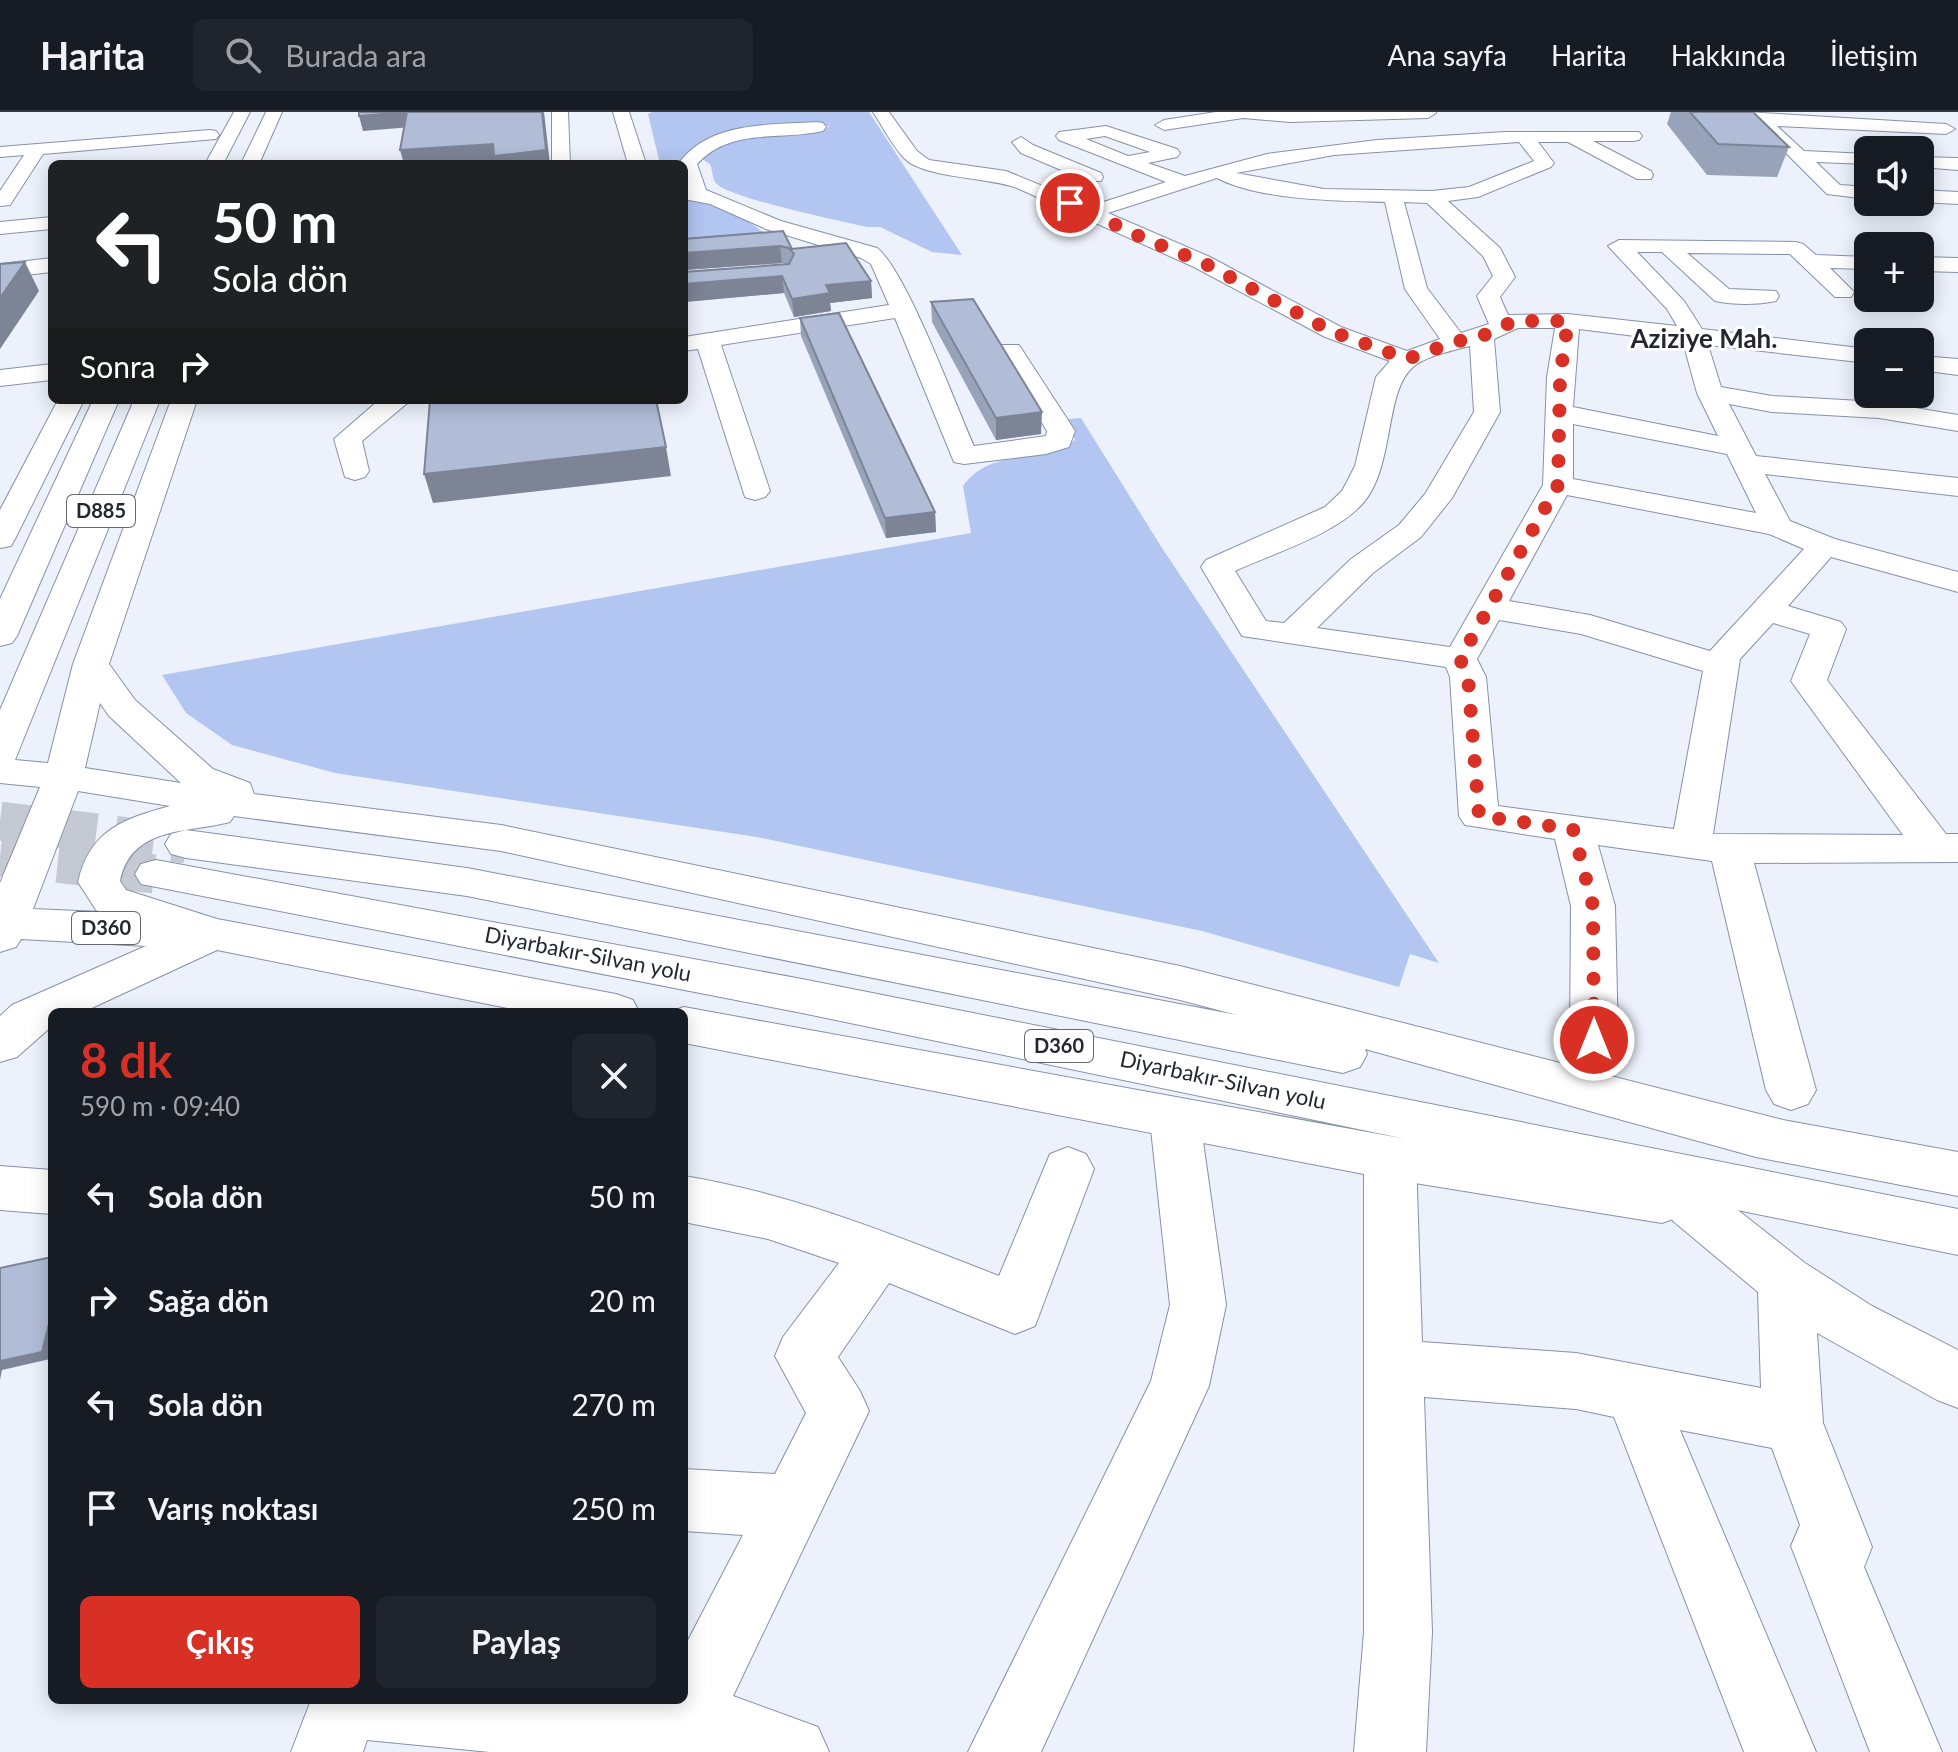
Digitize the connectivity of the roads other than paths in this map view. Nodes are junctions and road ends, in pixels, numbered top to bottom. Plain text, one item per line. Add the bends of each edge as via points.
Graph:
1 (219, 112) edge
2 (242, 112) edge
3 (274, 112) edge
4 (560, 112) edge
5 (621, 112) edge
6 (881, 112) edge
7 (1922, 112) edge
8 (1432, 113) edge
9 (1756, 116) edge
10 (1531, 118) dead end
11 (1164, 125) dead end
12 (88, 127) dead end
13 (817, 127) dead end
14 (1952, 132) edge
15 (210, 135) junction
16 (1548, 136) junction
17 (1569, 136) junction
18 (1633, 136) dead end
19 (1525, 138) junction
20 (153, 140) junction
21 (1021, 142) dead end
22 (77, 146) junction
23 (37, 149) junction
24 (0, 152) edge
25 (1798, 156) junction
26 (1854, 158) edge
27 (206, 159) edge
28 (150, 160) edge
29 (252, 160) edge
30 (561, 160) edge
31 (636, 160) edge
32 (1128, 162) dead end
33 (1934, 163) edge
34 (1958, 164) edge
35 (1215, 174) junction
36 (1644, 175) dead end
37 (1187, 183) junction
38 (1854, 192) edge
39 (691, 193) edge
40 (1393, 196) junction
41 (1142, 197) junction
42 (1432, 197) junction
43 (1934, 197) edge
44 (1958, 198) edge
45 (28, 199) dead end
46 (1, 208) edge
47 (1092, 212) junction
48 (48, 215) edge
49 (48, 223) edge
50 (0, 228) edge
51 (1667, 246) junction
52 (48, 247) edge
53 (0, 252) edge
54 (1813, 261) junction
55 (1854, 262) edge
56 (1934, 264) edge
57 (48, 265) edge
58 (1958, 265) edge
59 (0, 271) edge
60 (1815, 291) dead end
61 (1843, 292) junction
62 (1854, 292) edge
63 (903, 310) junction
64 (1568, 321) junction
65 (1693, 334) junction
66 (1480, 335) junction
67 (1755, 342) junction
68 (696, 343) edge
69 (1010, 350) dead end
70 (1854, 354) edge
71 (1407, 359) junction
72 (1934, 364) edge
73 (1958, 367) edge
74 (48, 372) edge
75 (0, 378) edge
76 (1710, 393) junction
77 (69, 404) edge
78 (104, 404) edge
79 (145, 404) edge
80 (183, 404) edge
81 (391, 404) edge
82 (1560, 413) junction
83 (1958, 423) edge
84 (1742, 456) junction
85 (355, 471) dead end
86 (1558, 485) junction
87 (1958, 487) edge
88 (755, 491) dead end
89 (1778, 527) junction
90 (0, 539) edge
91 (1824, 546) junction
92 (1958, 582) edge
93 (1488, 608) junction
94 (1766, 610) junction
95 (4, 627) edge
96 (1292, 634) junction
97 (1460, 659) junction
98 (91, 664) junction
99 (1721, 665) junction
100 (0, 754) edge
101 (0, 771) edge
102 (64, 777) junction
103 (294, 813) junction
104 (1573, 829) junction
105 (1942, 836) edge
106 (1710, 848) junction
107 (2, 927) edge
108 (213, 934) junction
109 (48, 1008) edge
110 (49, 1008) edge
111 (595, 1008) edge
112 (688, 1026) edge
113 (1594, 1040) dead end
114 (0, 1044) edge
115 (1791, 1090) dead end
116 (1175, 1120) junction
117 (1783, 1141) junction
118 (1390, 1158) junction
119 (1068, 1169) dead end
120 (1958, 1174) edge
121 (0, 1188) edge
122 (48, 1192) edge
123 (688, 1200) edge
124 (1692, 1205) junction
125 (1875, 1217) junction
126 (1958, 1232) edge
127 (877, 1256) junction
128 (1785, 1281) junction
129 (1394, 1367) junction
130 (1958, 1380) edge
131 (1635, 1393) junction
132 (1793, 1423) junction
133 (688, 1500) edge
134 (791, 1506) junction
135 (340, 1718) edge
136 (673, 1734) edge
137 (793, 1752) edge
138 (1004, 1752) edge
139 (1390, 1752) edge
140 (1780, 1752) edge
141 (1906, 1752) edge

1 - 15 main road
2 - 27 main road
3 - 29 main road
4 - 30 main road
5 - 31 main road
6 - 47 main road via 924,165 999,175
7 - 14 main road
8 - 11 main road via 1243,113
9 - 14 main road
9 - 25 main road
10 - 16 main road
12 - 22 main road
13 - 39 main road via 745,134 705,145 688,163
15 - 20 main road
15 - 27 main road
16 - 17 main road
16 - 19 main road
17 - 18 main road
17 - 36 main road
19 - 35 main road via 1291,156
19 - 42 main road via 1545,163 1471,193
20 - 22 main road
20 - 28 main road
21 - 41 main road
22 - 23 main road
23 - 24 main road
23 - 46 main road
25 - 26 main road
25 - 38 main road via 1834,190
32 - 37 main road
33 - 34 main road
35 - 37 main road
35 - 40 main road via 1324,195
37 - 41 main road
39 - 63 main road via 729,201 756,218 869,253 880,261
40 - 42 main road
40 - 66 main road via 1416,289
41 - 47 main road
42 - 66 main road via 1492,253 1504,277 1488,296
43 - 44 main road
45 - 46 main road
46 - 48 main road
47 - 71 main road via 1202,262 1333,332
49 - 50 main road
51 - 54 main road via 1796,248
51 - 65 main road via 1619,246 1676,306
51 - 67 main road via 1723,296 1778,293 1758,308
52 - 53 main road
54 - 55 main road
54 - 61 main road
56 - 58 main road
57 - 59 main road
60 - 61 main road
61 - 62 main road
63 - 68 main road
63 - 69 main road via 964,456 1059,441 1061,431
64 - 65 main road
64 - 66 main road via 1514,321
64 - 82 main road
65 - 67 main road
65 - 76 main road
66 - 71 main road
66 - 96 main road via 1487,412 1437,498 1410,531 1362,566
67 - 70 main road
68 - 88 main road
71 - 96 main road via 1389,377 1369,466 1354,495 1336,513 1217,567 1254,629
72 - 73 main road
74 - 75 main road
76 - 83 main road
76 - 84 main road
77 - 90 main road
78 - 95 main road, D885
79 - 100 main road, D885
80 - 98 main road
81 - 85 main road via 348,439
82 - 84 main road
82 - 86 main road
84 - 87 main road
84 - 89 main road
86 - 89 main road
86 - 93 main road
89 - 91 main road
91 - 92 main road
91 - 94 main road
93 - 97 main road
93 - 99 main road via 1590,625
94 - 99 main road
94 - 105 main road via 1829,629 1809,681
96 - 97 main road
97 - 104 main road via 1468,677 1479,816
98 - 102 main road
98 - 103 main road via 122,708 199,778
99 - 106 main road
101 - 102 main road
102 - 103 main road
102 - 107 main road
103 - 108 main road via 202,813 160,821 105,858 99,882 111,900
103 - 117 main road via 501,838 1180,983
104 - 106 main road
104 - 113 main road via 1593,906
105 - 106 main road
106 - 115 main road
107 - 108 main road, D360
108 - 110 main road
108 - 111 main road
109 - 114 main road via 29,1017
112 - 116 main road
116 - 118 main road
116 - 138 main road via 1198,1305 1179,1386
117 - 120 main road, Diyarbakır-Silvan yolu / D360
117 - 125 main road, Diyarbakır-Silvan yolu / D360 via 467,882 171,859 438,925 1180,1070
118 - 124 main road
118 - 129 main road
119 - 127 main road via 1015,1308
121 - 122 main road
123 - 127 main road via 792,1223
124 - 125 main road
124 - 128 main road
125 - 126 main road, Diyarbakır-Silvan yolu / D360
127 - 134 main road via 804,1356 839,1411
128 - 130 main road via 1852,1325
128 - 132 main road
129 - 131 main road via 1576,1381
129 - 139 main road via 1398,1632
131 - 132 main road
131 - 140 main road
132 - 141 main road via 1840,1547 1823,1546
133 - 134 main road
134 - 136 main road
135 - 136 main road
136 - 137 main road

